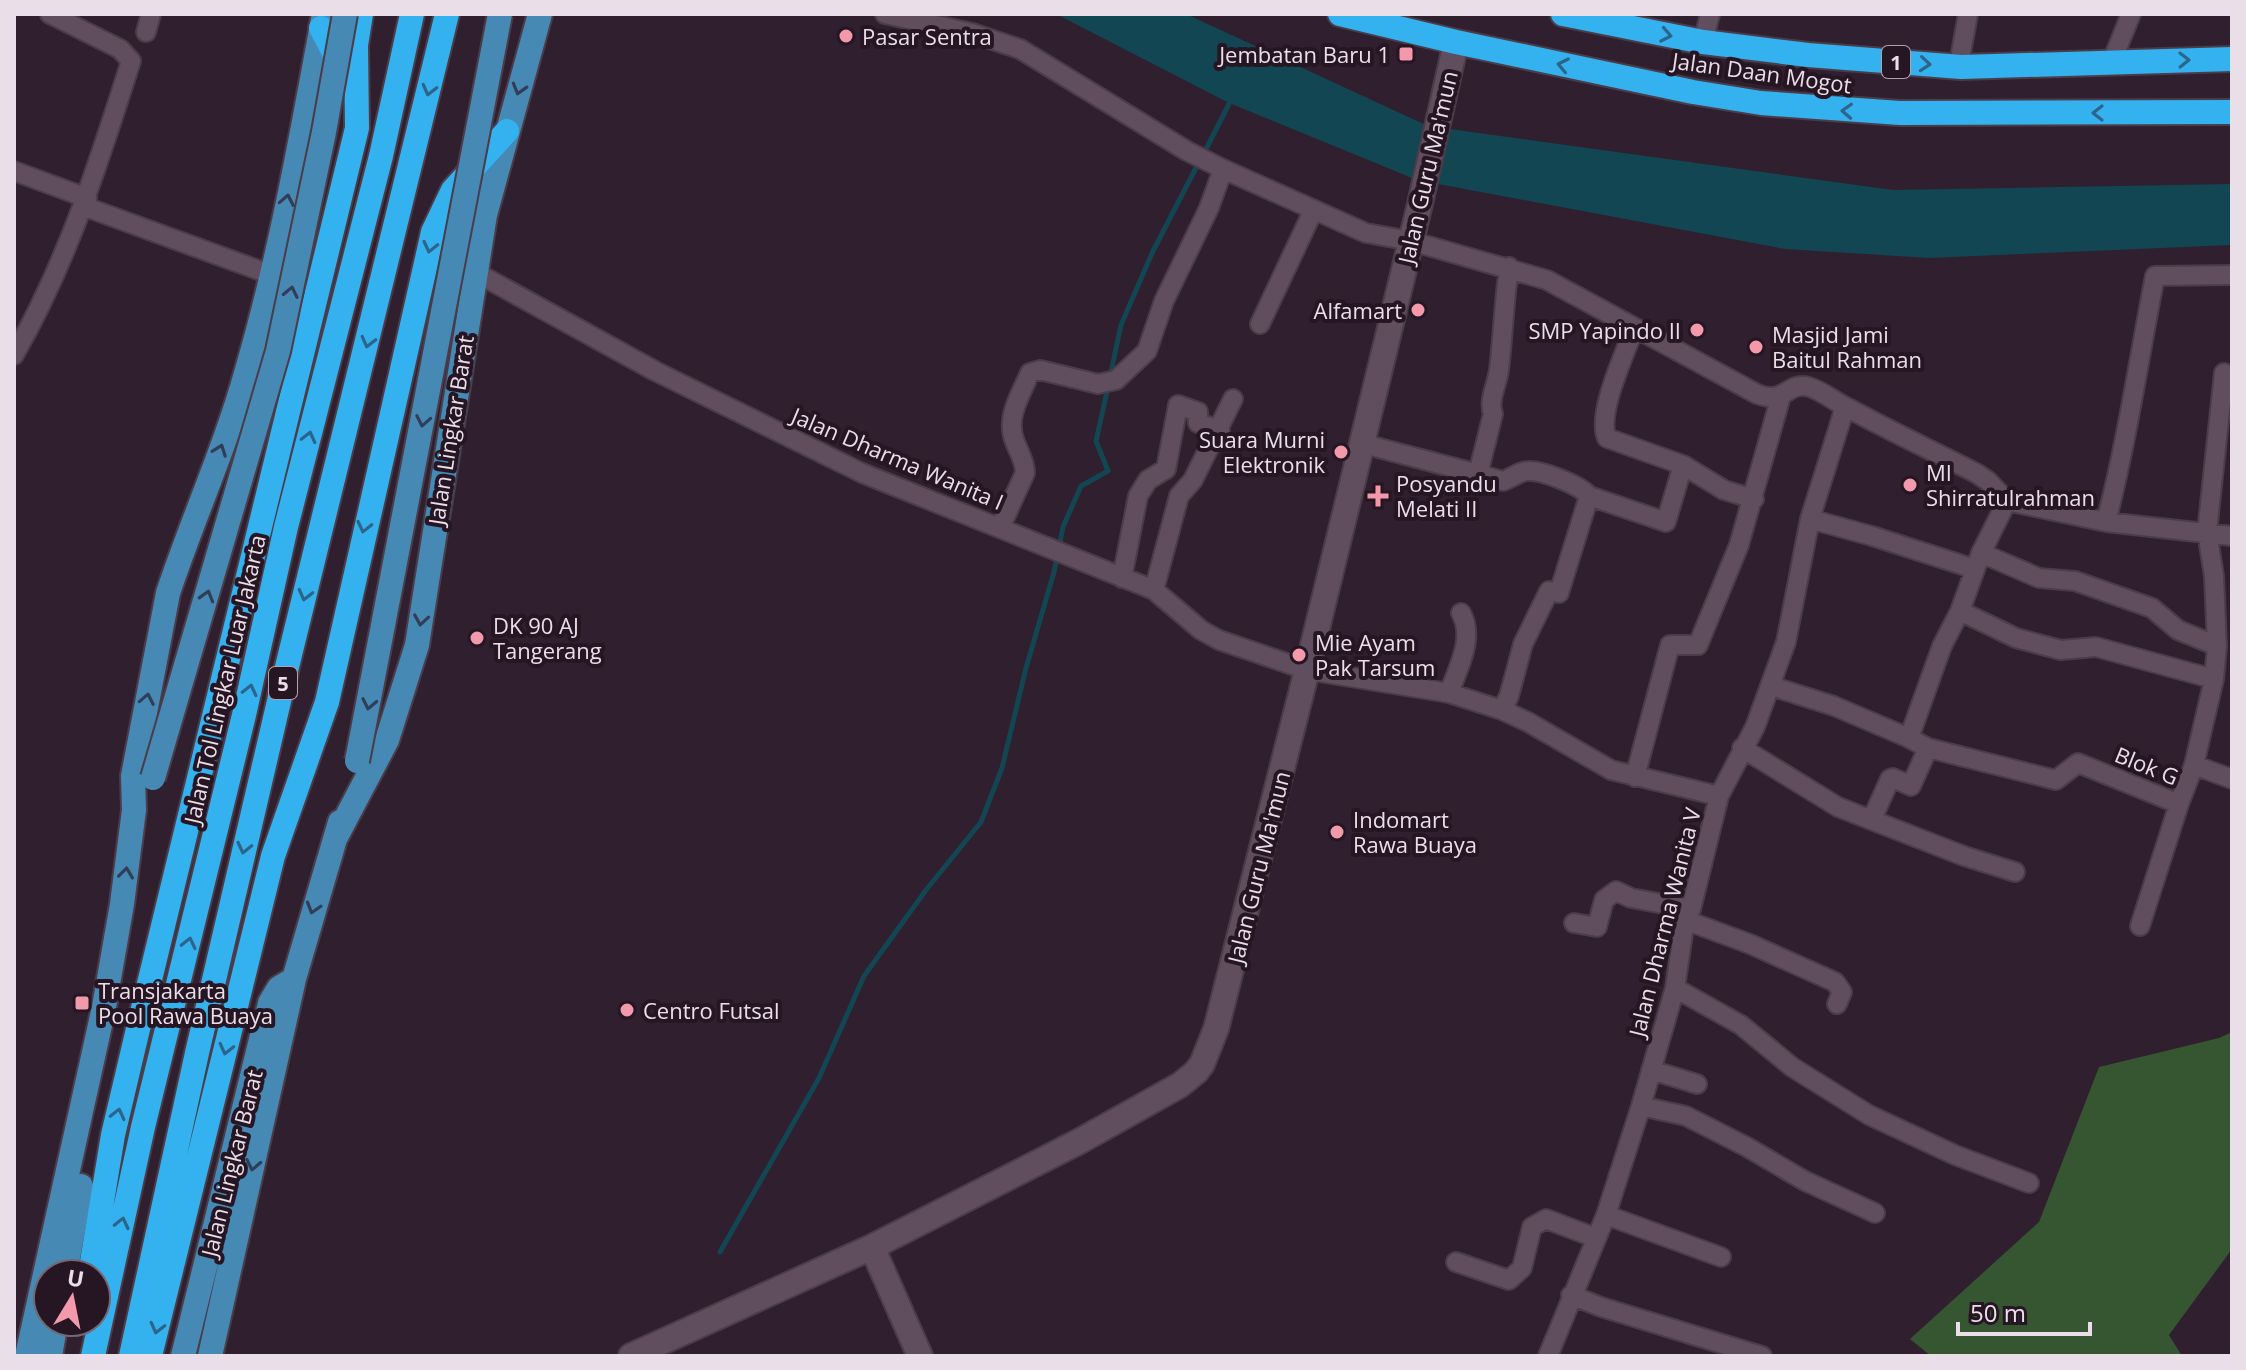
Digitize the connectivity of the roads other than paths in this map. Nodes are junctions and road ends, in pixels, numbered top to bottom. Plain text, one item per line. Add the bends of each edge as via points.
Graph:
1 (50, 14) edge
2 (345, 14) edge
3 (361, 14) edge
4 (412, 14) edge
5 (447, 14) edge
6 (500, 14) edge
7 (540, 14) edge
8 (885, 14) edge
9 (1340, 14) edge
10 (1563, 14) edge
11 (1710, 14) edge
12 (1968, 14) edge
13 (2131, 14) edge
14 (323, 21) edge
15 (1456, 42) junction
16 (1703, 42) junction
17 (2232, 59) edge
18 (2112, 61) junction
19 (1961, 67) junction
20 (357, 94) junction
21 (2232, 112) edge
22 (507, 131) junction
23 (1216, 166) junction
24 (14, 171) edge
25 (85, 202) junction
26 (1313, 211) junction
27 (1411, 241) junction
28 (1509, 267) junction
29 (475, 272) junction
30 (272, 275) junction
31 (2232, 275) edge
32 (1260, 324) dead end
33 (1634, 329) junction
34 (14, 355) edge
35 (2224, 373) dead end
36 (1781, 396) junction
37 (1233, 399) dead end
38 (1845, 407) junction
39 (1220, 430) junction
40 (1360, 443) junction
41 (1683, 465) junction
42 (1478, 474) junction
43 (1589, 496) junction
44 (1754, 499) junction
45 (2007, 501) junction
46 (1810, 519) junction
47 (2106, 522) junction
48 (1000, 528) junction
49 (2207, 532) junction
50 (2232, 536) edge
51 (1978, 561) junction
52 (1122, 578) junction
53 (1154, 590) junction
54 (1960, 611) junction
55 (1461, 613) dead end
56 (2217, 646) junction
57 (1307, 670) junction
58 (2214, 679) junction
59 (1771, 686) junction
60 (1449, 693) junction
61 (1502, 710) junction
62 (1909, 738) junction
63 (1742, 748) junction
64 (1928, 748) junction
65 (2194, 765) junction
66 (1635, 777) junction
67 (2232, 779) edge
68 (1719, 796) junction
69 (2179, 804) junction
70 (134, 810) junction
71 (1872, 819) junction
72 (336, 837) junction
73 (2015, 872) dead end
74 (1688, 914) junction
75 (1574, 923) dead end
76 (2140, 926) dead end
77 (289, 983) junction
78 (1675, 988) junction
79 (1837, 1004) dead end
80 (98, 1037) junction
81 (1651, 1070) junction
82 (1697, 1084) dead end
83 (1641, 1106) junction
84 (2029, 1183) dead end
85 (1875, 1213) dead end
86 (1606, 1215) junction
87 (1596, 1238) junction
88 (872, 1247) junction
89 (1721, 1257) dead end
90 (68, 1258) edge
91 (93, 1258) edge
92 (1456, 1262) dead end
93 (1571, 1295) junction
94 (93, 1355) edge
95 (27, 1356) edge
96 (131, 1356) edge
97 (150, 1356) edge
98 (183, 1356) edge
99 (210, 1356) edge
100 (631, 1356) edge
101 (920, 1356) edge
102 (1548, 1356) edge
103 (1762, 1356) edge

1 - 25 street via 120,49 131,61
70 -> 2 main road, bridge via 153,778 278,351
3 - 20 highway
94 -> 4 highway, Jalan Tol Lingkar Luar Jakarta / 5 via 143,1127
5 -> 96 highway, 5 via 286,671
6 -> 72 main road, Jalan Lingkar Barat, bridge via 357,761
7 -> 22 main road, Jalan Lingkar Barat
8 - 23 street via 1020,49
9 - 15 highway, Jalan Daan Mogot
10 -> 16 highway, Jalan Daan Mogot / 1
11 - 16 street
12 - 19 street
13 - 18 street
14 - 20 highway
30 -> 14 main road
21 -> 15 highway, Jalan Daan Mogot via 1834,110 1693,92
15 - 27 street, Jalan Guru Ma'mun
16 -> 19 highway, Jalan Daan Mogot / 1
18 -> 17 highway, Jalan Daan Mogot / 1
18 - 19 highway, Jalan Daan Mogot / 1
91 -> 20 highway via 120,1105 357,128
22 - 29 main road, Jalan Lingkar Barat
22 -> 97 highway via 453,190 433,232 327,702 273,856
23 - 26 street
23 - 48 street via 1209,208 1164,301 1147,351 1107,382 1040,370 1030,373 1011,417 1025,473
24 - 25 street
25 - 30 street
25 - 34 street via 37,315
26 - 27 street via 1366,233
26 - 32 street
27 - 28 street
27 - 40 street, Jalan Guru Ma'mun
28 - 33 street via 1547,280
28 - 42 street via 1493,414
29 - 48 street, Jalan Dharma Wanita I via 776,432
29 -> 72 main road, Jalan Lingkar Barat via 417,645 387,740
70 -> 30 main road via 133,776 168,593 238,401
31 - 47 street via 2155,276 2123,458
33 - 36 street via 1757,394
33 - 41 street via 1614,379 1604,434
35 - 49 street, Blok G
36 - 38 street via 1800,386 1813,388
36 - 44 street
37 - 39 street
38 - 45 street via 1976,473
38 - 46 street, Jalan Dharma Wanita V
39 - 52 street via 1198,423 1198,412 1178,405 1166,469 1148,480 1138,496
39 - 53 street via 1179,496
40 - 42 street
40 - 57 street, Jalan Guru Ma'mun
41 - 43 street via 1666,522
41 - 44 street via 1724,490
42 - 43 street via 1503,481 1526,471
43 - 61 street via 1559,593 1549,591 1523,644
44 - 66 street via 1698,645 1670,645
45 - 47 street
45 - 51 street
46 - 51 street
46 - 59 street, Jalan Dharma Wanita V via 1786,642
47 - 49 street
48 - 52 street, Jalan Dharma Wanita I
49 - 50 street
49 - 56 street, Blok G
51 - 54 street
51 - 56 street via 2039,578 2075,581 2152,608 2178,630
52 - 53 street, Jalan Dharma Wanita I
53 - 57 street, Jalan Dharma Wanita I via 1209,635
54 - 58 street via 2016,638 2061,650 2096,647
54 - 62 street
55 - 60 street via 1467,624 1465,649
56 - 58 street, Blok G
57 - 60 street, Jalan Dharma Wanita I
57 - 88 street, Jalan Guru Ma'mun via 1216,1029 1196,1072 1080,1141
58 - 65 street, Blok G
59 - 62 street
59 - 63 street, Jalan Dharma Wanita V
60 - 61 street, Jalan Dharma Wanita I
61 - 66 street, Jalan Dharma Wanita I via 1611,770
62 - 64 street
63 - 68 street, Jalan Dharma Wanita V
63 - 71 street via 1838,807
64 - 69 street, Blok G via 2056,780 2078,763
64 - 71 street via 1911,786 1890,779
65 - 67 street
65 - 69 street, Blok G
66 - 68 street, Jalan Dharma Wanita I
68 - 74 street, Jalan Dharma Wanita V
69 - 76 street
80 -> 70 main road
71 - 73 street
72 -> 77 main road, Jalan Lingkar Barat
74 - 75 street via 1616,891 1604,900 1597,927
74 - 78 street, Jalan Dharma Wanita V
74 - 79 street via 1835,982 1842,992
77 - 98 main road, Jalan Lingkar Barat via 270,1003
77 -> 99 main road, Jalan Lingkar Barat
78 - 81 street, Jalan Dharma Wanita V
78 - 84 street via 1741,1025 1792,1067 1869,1115
80 - 90 main road via 100,1086
80 - 95 main road
81 - 82 street
81 - 83 street, Jalan Dharma Wanita V
83 - 85 street via 1686,1116
83 - 86 street, Jalan Dharma Wanita V
86 - 87 street, Jalan Dharma Wanita V
86 - 89 street
87 - 92 street via 1546,1219 1532,1227 1522,1268 1509,1280
87 - 93 street, Jalan Dharma Wanita V
88 - 100 street, Jalan Guru Ma'mun
88 - 101 street
93 - 102 street, Jalan Dharma Wanita V
93 - 103 street

